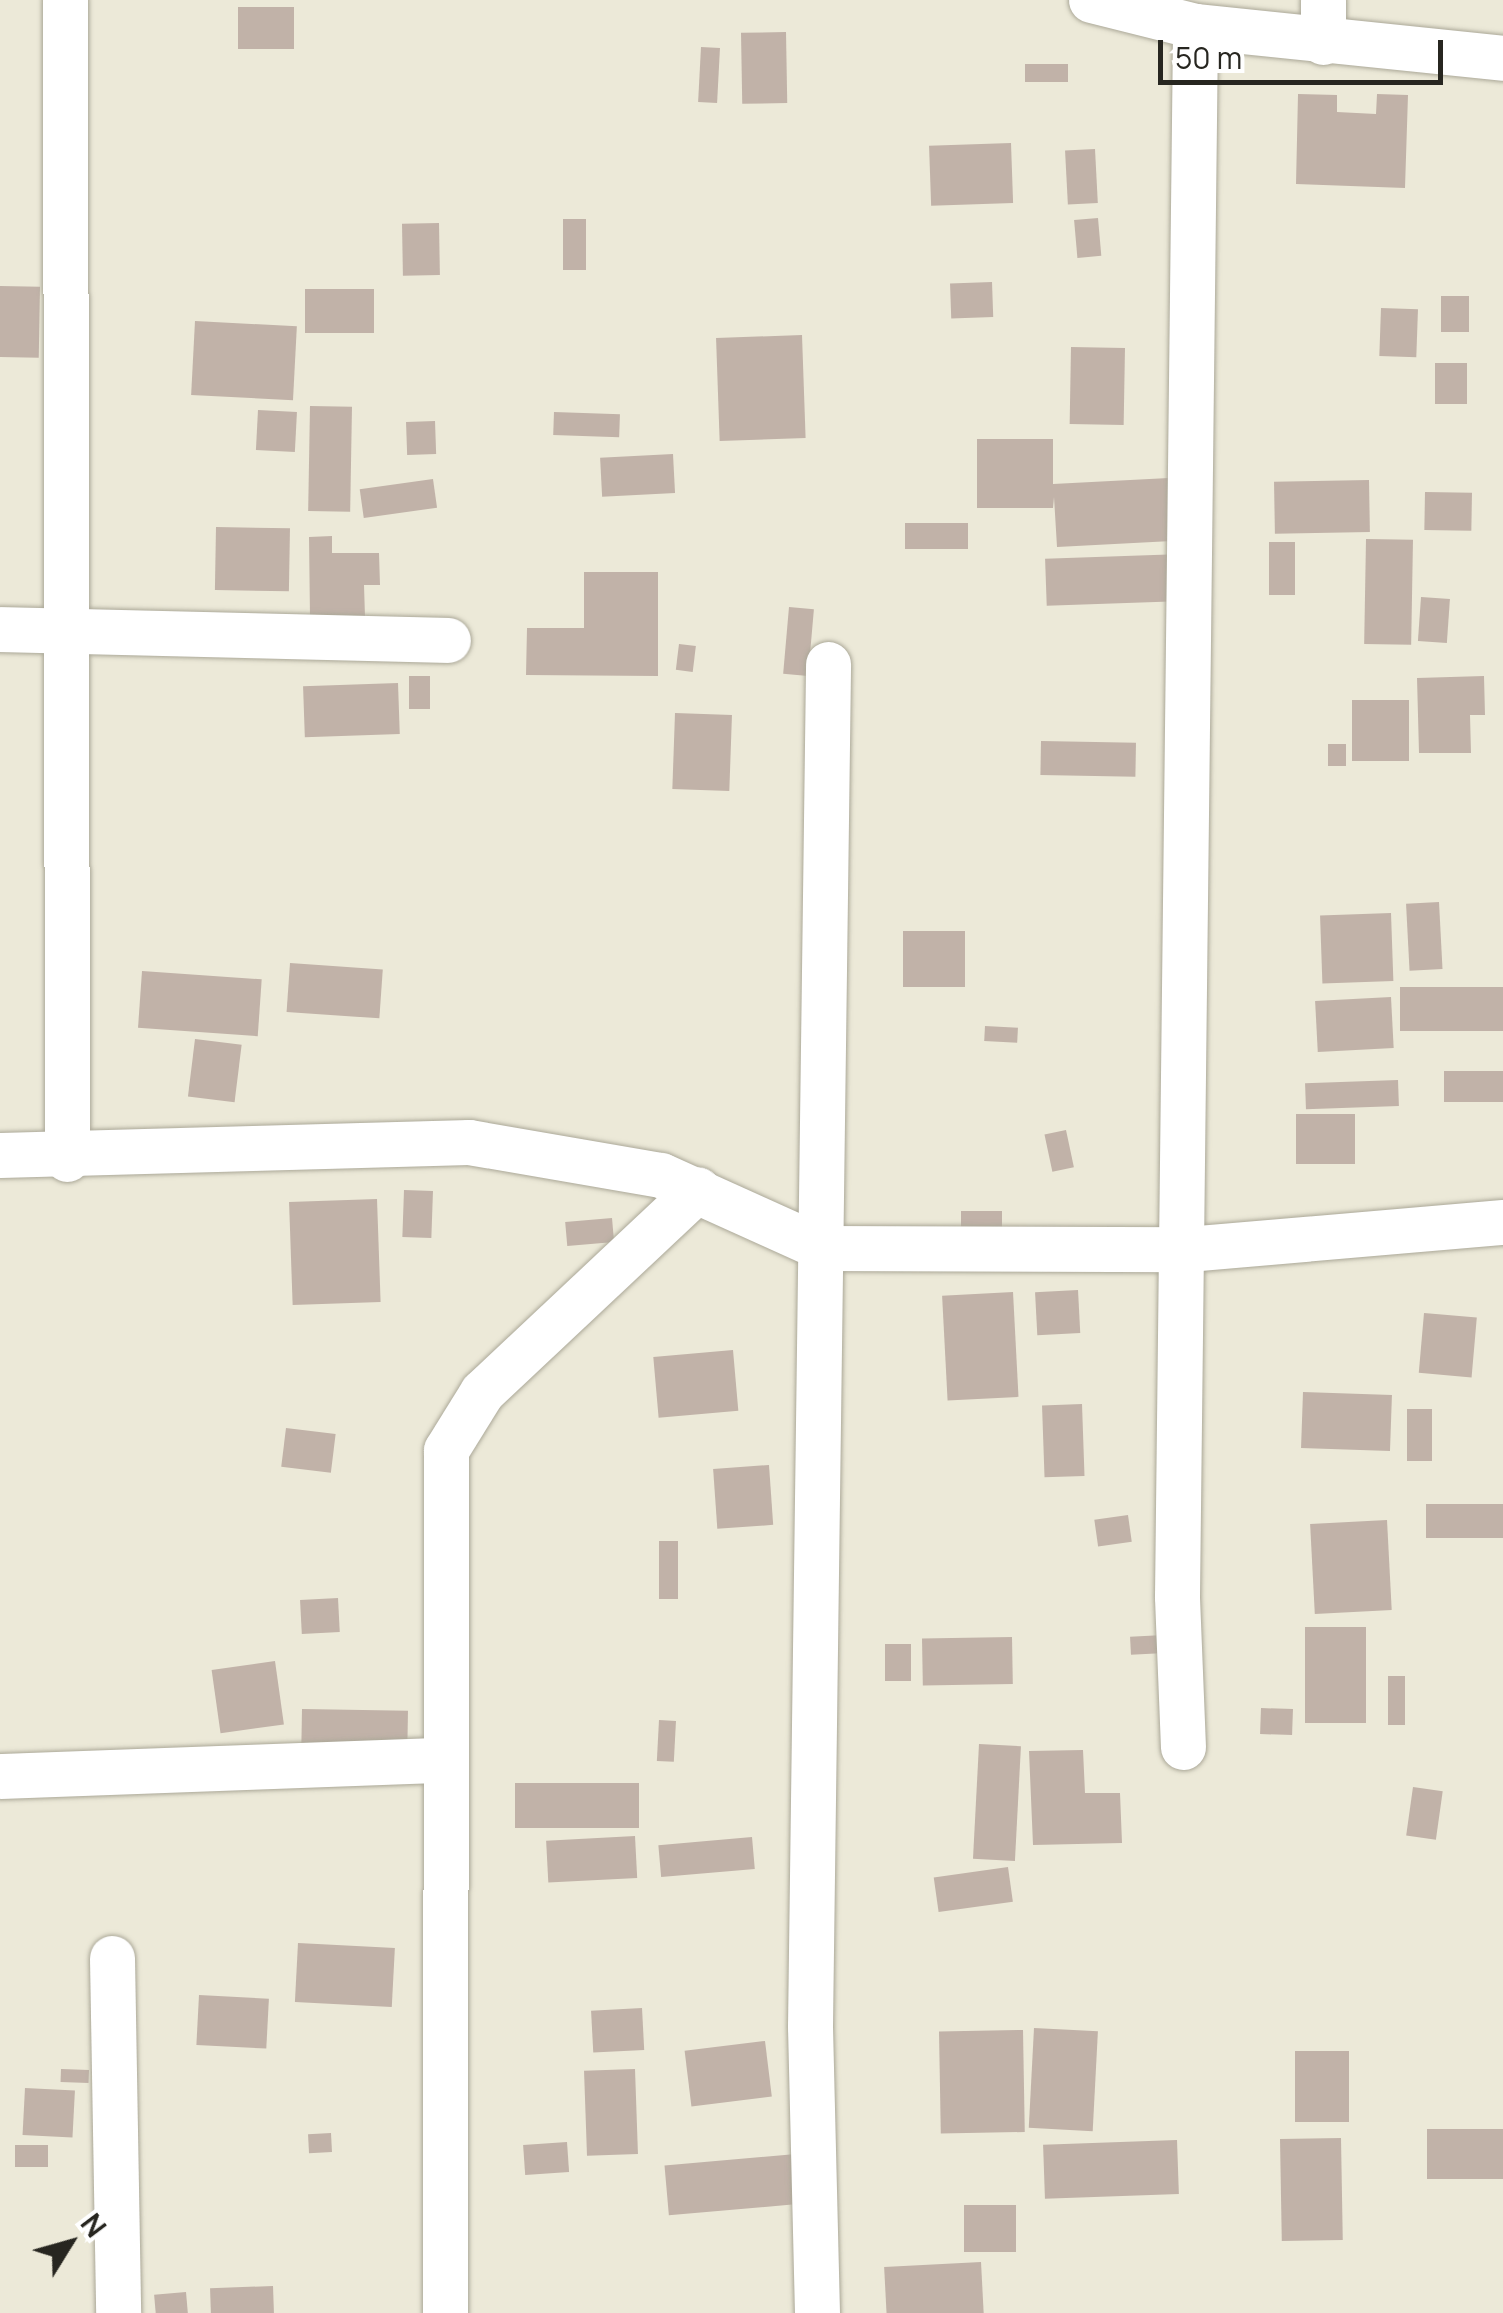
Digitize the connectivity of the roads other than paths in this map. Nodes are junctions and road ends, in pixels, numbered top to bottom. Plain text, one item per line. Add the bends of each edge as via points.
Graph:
1 (65, 0) edge
2 (1091, 0) edge
3 (1323, 21) edge
4 (1195, 26) junction
5 (1503, 58) edge
6 (68, 629) junction
7 (0, 630) edge
8 (448, 640) dead end
9 (828, 664) dead end
10 (0, 1154) edge
11 (67, 1160) junction
12 (698, 1189) junction
13 (1503, 1222) edge
14 (824, 1248) junction
15 (1188, 1249) junction
16 (1183, 1747) dead end
17 (441, 1760) junction
18 (0, 1776) edge
19 (112, 1958) dead end
20 (118, 2313) edge
21 (444, 2313) edge
22 (817, 2313) edge

1 - 6 street
2 - 4 street
3 - 4 street
3 - 5 street
4 - 15 street
6 - 7 street
6 - 8 street
6 - 11 street
9 - 14 street
10 - 11 street
11 - 12 street via 287,1143 469,1142 600,1160
12 - 14 street
12 - 17 street via 460,1418 446,1450
13 - 15 street
14 - 15 street
14 - 22 street via 810,2026
15 - 16 street via 1177,1596
17 - 18 street
17 - 21 street
19 - 20 street

